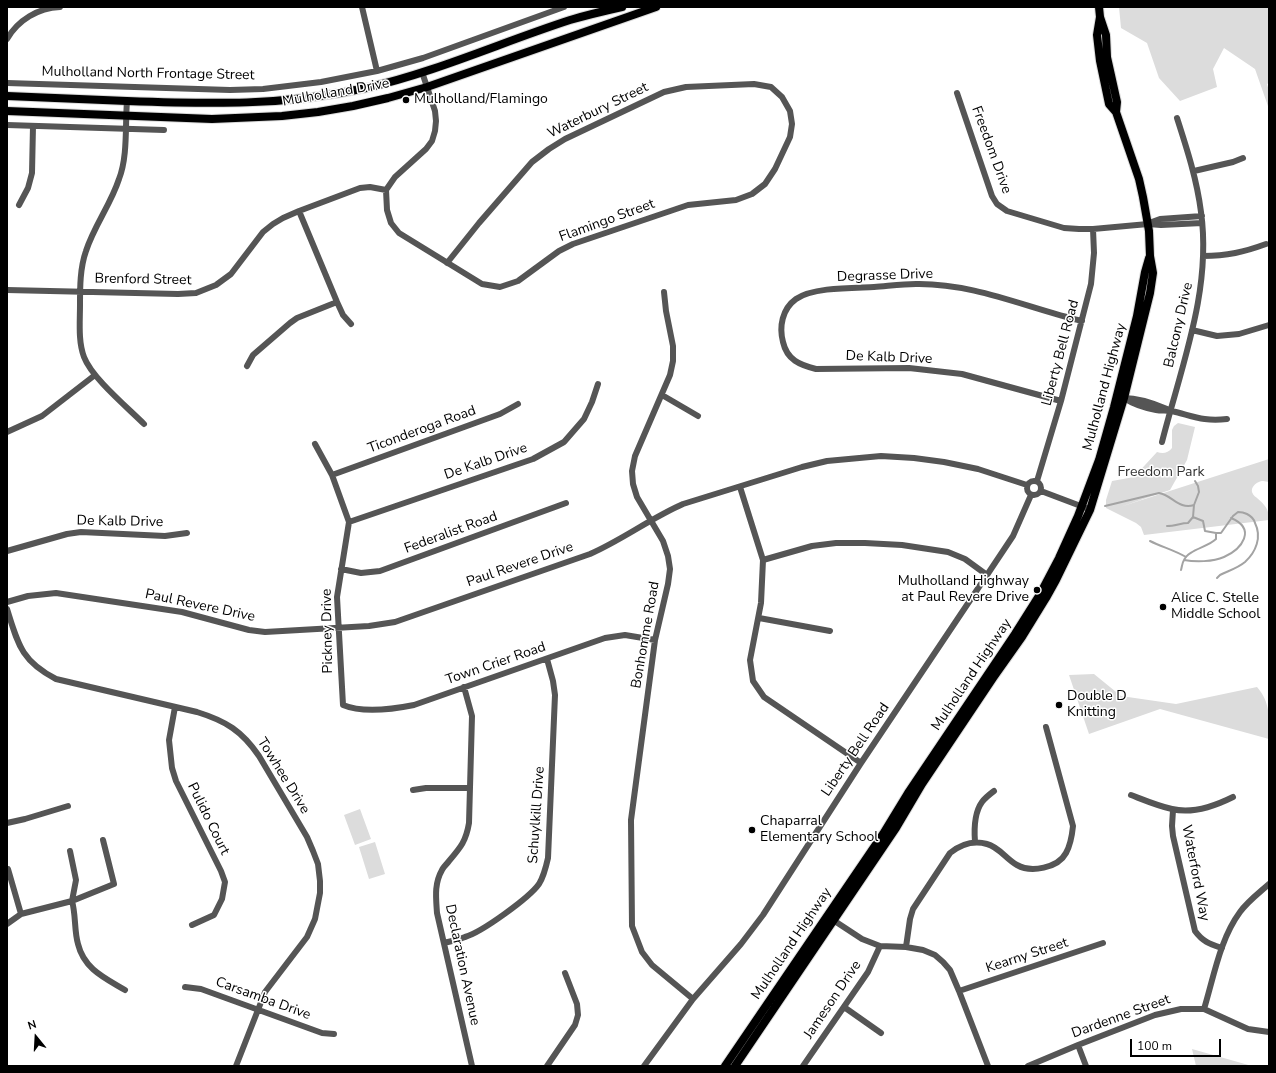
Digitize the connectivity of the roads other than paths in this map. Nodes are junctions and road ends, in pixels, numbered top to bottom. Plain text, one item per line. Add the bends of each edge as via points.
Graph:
1 (60, 7) edge
2 (362, 7) edge
3 (564, 7) edge
4 (622, 7) edge
5 (656, 7) edge
6 (1100, 7) edge
7 (637, 10) edge
8 (9, 32) edge
9 (7, 39) edge
10 (377, 71) junction
11 (422, 72) junction
12 (7, 83) edge
13 (427, 87) junction
14 (957, 93) dead end
15 (7, 96) edge
16 (782, 97) joint
17 (127, 101) junction
18 (7, 111) edge
19 (126, 116) junction
20 (1177, 118) dead end
21 (7, 126) edge
22 (33, 126) junction
23 (125, 128) junction
24 (164, 130) dead end
25 (1243, 158) dead end
26 (1194, 171) junction
27 (386, 190) junction
28 (20, 205) dead end
29 (299, 210) junction
30 (1202, 216) junction
31 (1202, 223) junction
32 (1148, 224) junction
33 (1093, 229) junction
34 (1266, 244) dead end
35 (1203, 256) junction
36 (447, 263) junction
37 (7, 290) edge
38 (80, 291) junction
39 (664, 292) dead end
40 (337, 302) junction
41 (1082, 321) junction
42 (351, 324) dead end
43 (1269, 325) edge
44 (1192, 330) junction
45 (780, 332) joint
46 (247, 366) dead end
47 (95, 375) junction
48 (598, 384) dead end
49 (662, 395) junction
50 (1120, 397) junction
51 (1061, 401) junction
52 (518, 404) dead end
53 (1170, 411) junction
54 (698, 416) dead end
55 (1227, 419) dead end
56 (144, 424) dead end
57 (7, 432) edge
58 (1162, 442) dead end
59 (315, 444) dead end
60 (332, 475) junction
61 (1037, 482) junction
62 (1028, 485) junction
63 (740, 486) junction
64 (1041, 491) junction
65 (1031, 495) junction
66 (566, 503) dead end
67 (1084, 507) junction
68 (651, 521) junction
69 (349, 522) junction
70 (187, 533) dead end
71 (7, 551) edge
72 (763, 560) junction
73 (341, 569) junction
74 (987, 575) junction
75 (7, 602) edge
76 (7, 608) edge
77 (759, 618) junction
78 (338, 628) junction
79 (830, 632) dead end
80 (655, 640) junction
81 (547, 659) junction
82 (464, 687) junction
83 (343, 705) joint
84 (175, 707) junction
85 (1046, 727) dead end
86 (861, 763) junction
87 (470, 788) junction
88 (413, 790) dead end
89 (994, 791) dead end
90 (1131, 795) dead end
91 (1232, 797) dead end
92 (68, 806) dead end
93 (1173, 810) junction
94 (7, 823) edge
95 (102, 840) dead end
96 (975, 842) junction
97 (70, 852) dead end
98 (8, 869) edge
99 (1269, 884) edge
100 (72, 901) junction
101 (21, 914) junction
102 (831, 918) junction
103 (7, 924) edge
104 (192, 925) dead end
105 (444, 942) junction
106 (1103, 944) dead end
107 (880, 946) junction
108 (906, 947) junction
109 (1222, 948) junction
110 (565, 973) dead end
111 (185, 987) dead end
112 (125, 990) dead end
113 (959, 991) junction
114 (693, 1000) junction
115 (844, 1007) junction
116 (1204, 1009) junction
117 (258, 1010) junction
118 (1269, 1032) edge
119 (881, 1033) dead end
120 (334, 1034) dead end
121 (1078, 1045) junction
122 (989, 1065) edge
123 (236, 1066) edge
124 (472, 1066) edge
125 (547, 1066) edge
126 (644, 1066) edge
127 (725, 1066) edge
128 (735, 1066) edge
129 (803, 1066) edge
130 (1028, 1066) edge
131 (1086, 1066) edge

1 - 8 street via 37,11
2 - 10 street
3 - 10 street, Mulholland North Frontage Street via 423,58
4 - 11 main road, Mulholland Drive via 569,20
5 - 7 main road, Mulholland Drive
6 - 32 main road, Mulholland Highway via 1097,35 1109,104 1116,112 1139,179
7 - 13 main road, Mulholland Drive
8 - 9 street
10 - 12 street, Mulholland North Frontage Street via 308,84 263,89
11 - 13 street
11 - 17 main road, Mulholland Drive via 361,89 286,101 218,104
13 - 19 main road, Mulholland Drive via 353,106 282,116 212,119
13 - 27 street via 436,121 432,141 395,177
14 - 33 street, Freedom Drive via 997,204 1007,211 1064,228
15 - 17 main road, Mulholland Drive
16 - 36 street, Waterbury Street via 771,87 754,84 686,87 664,92 565,139 532,162
16 - 36 street, Flamingo Street via 790,111 790,137 775,169 765,184 752,194 736,200 688,205 573,244 559,251 518,281 500,287 482,284
17 - 19 street
18 - 19 main road, Mulholland Drive
19 - 23 street
20 - 26 street, Balcony Drive
21 - 22 street
22 - 23 street
22 - 28 street via 32,174
23 - 24 street
23 - 38 street via 120,179 85,252
25 - 26 street
26 - 30 street, Balcony Drive
27 - 29 street, Brenford Street via 360,188
27 - 36 street, Flamingo Street via 386,210 391,223 399,233
29 - 38 street, Brenford Street via 264,232 231,274 216,285 196,293
29 - 40 street
30 - 31 street, Balcony Drive
30 - 32 street, Freedom Drive via 1160,219
31 - 32 street, Freedom Drive
31 - 35 street, Balcony Drive
32 - 33 street, Freedom Drive
32 - 50 main road, Mulholland Highway via 1150,256
33 - 41 street, Liberty Bell Road via 1091,284
34 - 35 street via 1234,254
35 - 44 street, Balcony Drive via 1201,288
37 - 38 street, Brenford Street
38 - 47 street via 79,334 84,357
39 - 49 street, Bonhomme Road via 673,361
40 - 42 street
40 - 46 street via 297,318 253,355
41 - 45 street, Degrasse Drive via 986,293 952,286 917,284 809,293 797,299 787,309
41 - 51 street, Liberty Bell Road
43 - 44 street via 1239,334 1217,336
44 - 53 street, Balcony Drive
45 - 51 street, De Kalb Drive via 791,359 802,366 816,369 909,368 962,374
47 - 56 street
47 - 57 street via 42,416
48 - 69 street, De Kalb Drive via 584,419 564,442 534,459
49 - 54 street
49 - 68 street, Bonhomme Road via 635,456 632,471 632,484
50 - 53 street via 1155,410
50 - 67 main road, Mulholland Highway
50 - 102 main road, Mulholland Highway via 1090,510 1046,598 922,784 896,828
51 - 61 street, Liberty Bell Road
52 - 60 street, Ticonderoga Road via 500,414
53 - 55 street via 1202,420
53 - 58 street, Balcony Drive
59 - 60 street, Pickney Drive
60 - 69 street, Pickney Drive
61 - 62 street via 1032,481
61 - 64 street via 1041,486
62 - 63 street, Paul Revere Drive via 978,469 944,462 882,456 827,461
62 - 65 street via 1028,492
63 - 68 street, Paul Revere Drive via 683,504
63 - 72 street
64 - 65 street
64 - 67 street
65 - 74 street, Liberty Bell Road via 1013,536
66 - 73 street, Federalist Road via 380,571 361,573
67 - 102 main road, Mulholland Highway via 1039,596 913,787
68 - 78 street, Paul Revere Drive via 590,554 395,622
68 - 80 street, Bonhomme Road via 663,541 670,569
69 - 73 street, Pickney Drive
70 - 71 street, De Kalb Drive via 165,536 80,532
72 - 74 street via 807,547 830,544 902,545 948,552 965,559
72 - 77 street
73 - 78 street, Pickney Drive via 337,597
74 - 86 street, Liberty Bell Road
75 - 78 street, Paul Revere Drive via 28,596 56,594 182,612 265,632
76 - 84 street, Towhee Drive via 22,652 44,673 56,679
77 - 79 street
77 - 86 street via 750,660 753,681 764,697
78 - 83 street, Pickney Drive
80 - 81 street, Town Crier Road via 615,636
80 - 114 street, Bonhomme Road via 632,820 632,926 642,952 652,965
81 - 82 street, Town Crier Road
81 - 105 street, Schuylkill Drive via 555,695 546,871 528,896 485,927 465,937
82 - 83 street, Town Crier Road via 414,705 395,708 376,709
82 - 87 street, Declaration Avenue via 472,716
84 - 104 street, Pulido Court via 169,740 172,768 225,882 222,899 214,914
84 - 117 street, Towhee Drive via 216,718 242,735 252,746 307,837 318,864 320,893 315,919 307,937 265,992
85 - 96 street via 1073,826 1072,839 1066,854 1048,867 1034,869 1018,865 988,844
86 - 114 street, Liberty Bell Road via 762,915
87 - 88 street
87 - 105 street, Declaration Avenue via 467,835 437,881 436,907
89 - 96 street via 982,801 977,813 974,826
90 - 93 street
91 - 93 street via 1216,805 1195,810
92 - 94 street
93 - 109 street, Waterford Way via 1173,836 1195,932 1201,939
95 - 100 street via 114,884
96 - 108 street via 956,848 950,853 914,910 910,919
97 - 100 street via 76,880
98 - 101 street
99 - 109 street via 1241,911 1229,928
100 - 101 street
100 - 112 street via 78,944 82,954 91,969
101 - 103 street
102 - 107 street
102 - 127 main road, Mulholland Highway
102 - 128 main road, Mulholland Highway
105 - 124 street, Declaration Avenue
106 - 113 street, Kearny Street
107 - 108 street
107 - 115 street, Jameson Drive via 868,972
108 - 113 street via 929,952 943,962 950,970
109 - 116 street
110 - 125 street via 577,1004 578,1015 575,1025
111 - 117 street, Carsamba Drive
113 - 122 street
114 - 126 street, Liberty Bell Road
115 - 119 street
115 - 129 street, Jameson Drive
116 - 118 street, Dardenne Street via 1248,1029
116 - 121 street, Dardenne Street via 1181,1009 1155,1015
117 - 120 street, Carsamba Drive
117 - 123 street, Towhee Drive
121 - 130 street, Dardenne Street
121 - 131 street

